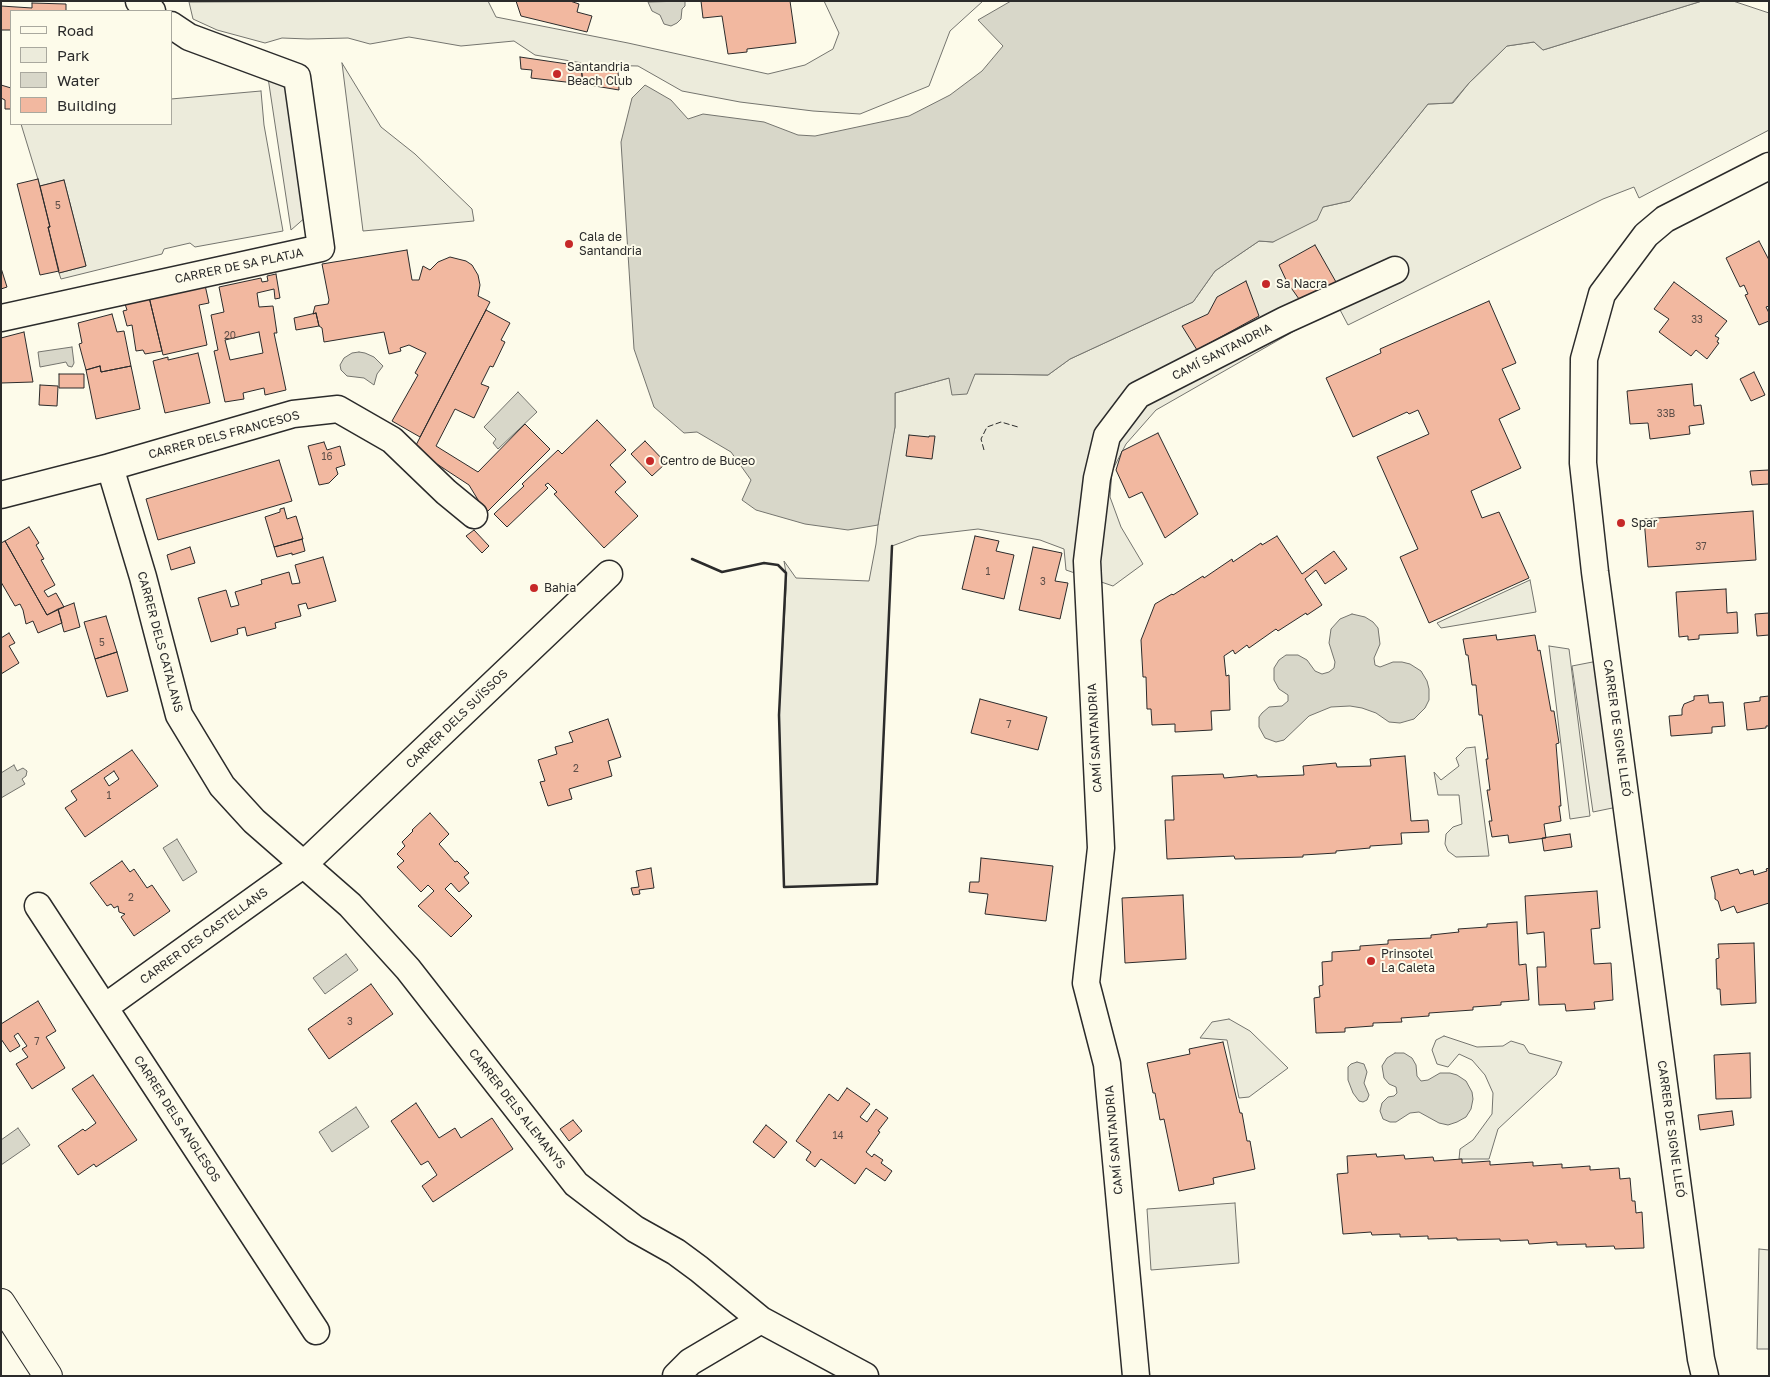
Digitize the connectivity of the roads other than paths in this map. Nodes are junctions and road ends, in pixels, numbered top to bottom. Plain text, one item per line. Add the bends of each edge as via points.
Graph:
1 (172, 26) edge
2 (1769, 166) edge
3 (1396, 270) dead end
4 (1, 318) edge
5 (110, 467) junction
6 (1, 495) edge
7 (474, 515) dead end
8 (609, 574) dead end
9 (304, 864) junction
10 (38, 906) dead end
11 (104, 1007) junction
12 (1, 1303) edge
13 (761, 1320) junction
14 (316, 1331) dead end
15 (689, 1371) edge
16 (48, 1376) edge
17 (865, 1376) edge
18 (1136, 1376) edge
19 (1706, 1376) edge

1 - 4 street, CARRER DE SA PLATJA via 189,37 297,77 321,248
2 - 19 street, CARRER DE SIGNE LLEÓ via 1665,219 1646,234 1602,294 1584,359 1583,463 1595,572 1701,1359
3 - 18 street, CAMÍ SANTANDRIA via 1285,320 1138,395 1107,436 1097,478 1087,561 1100,848 1086,983 1107,1064
5 - 6 street, CARRER DELS FRANCESOS
5 - 7 street, CARRER DELS FRANCESOS via 293,414 338,408 392,440
5 - 9 street, CARRER DELS CATALANS via 179,715 222,786 254,821
8 - 9 street, CARRER DELS SUÏSSOS
9 - 11 street, CARRER DES CASTELLANS
9 - 13 street, CARRER DELS ALEMANYS via 350,905 408,969 576,1184 634,1229 676,1252
10 - 11 street, CARRER DELS ANGLESOS
11 - 14 street, CARRER DELS ANGLESOS
12 - 16 main road
13 - 15 street
13 - 17 street, CARRER DELS ALEMANYS

